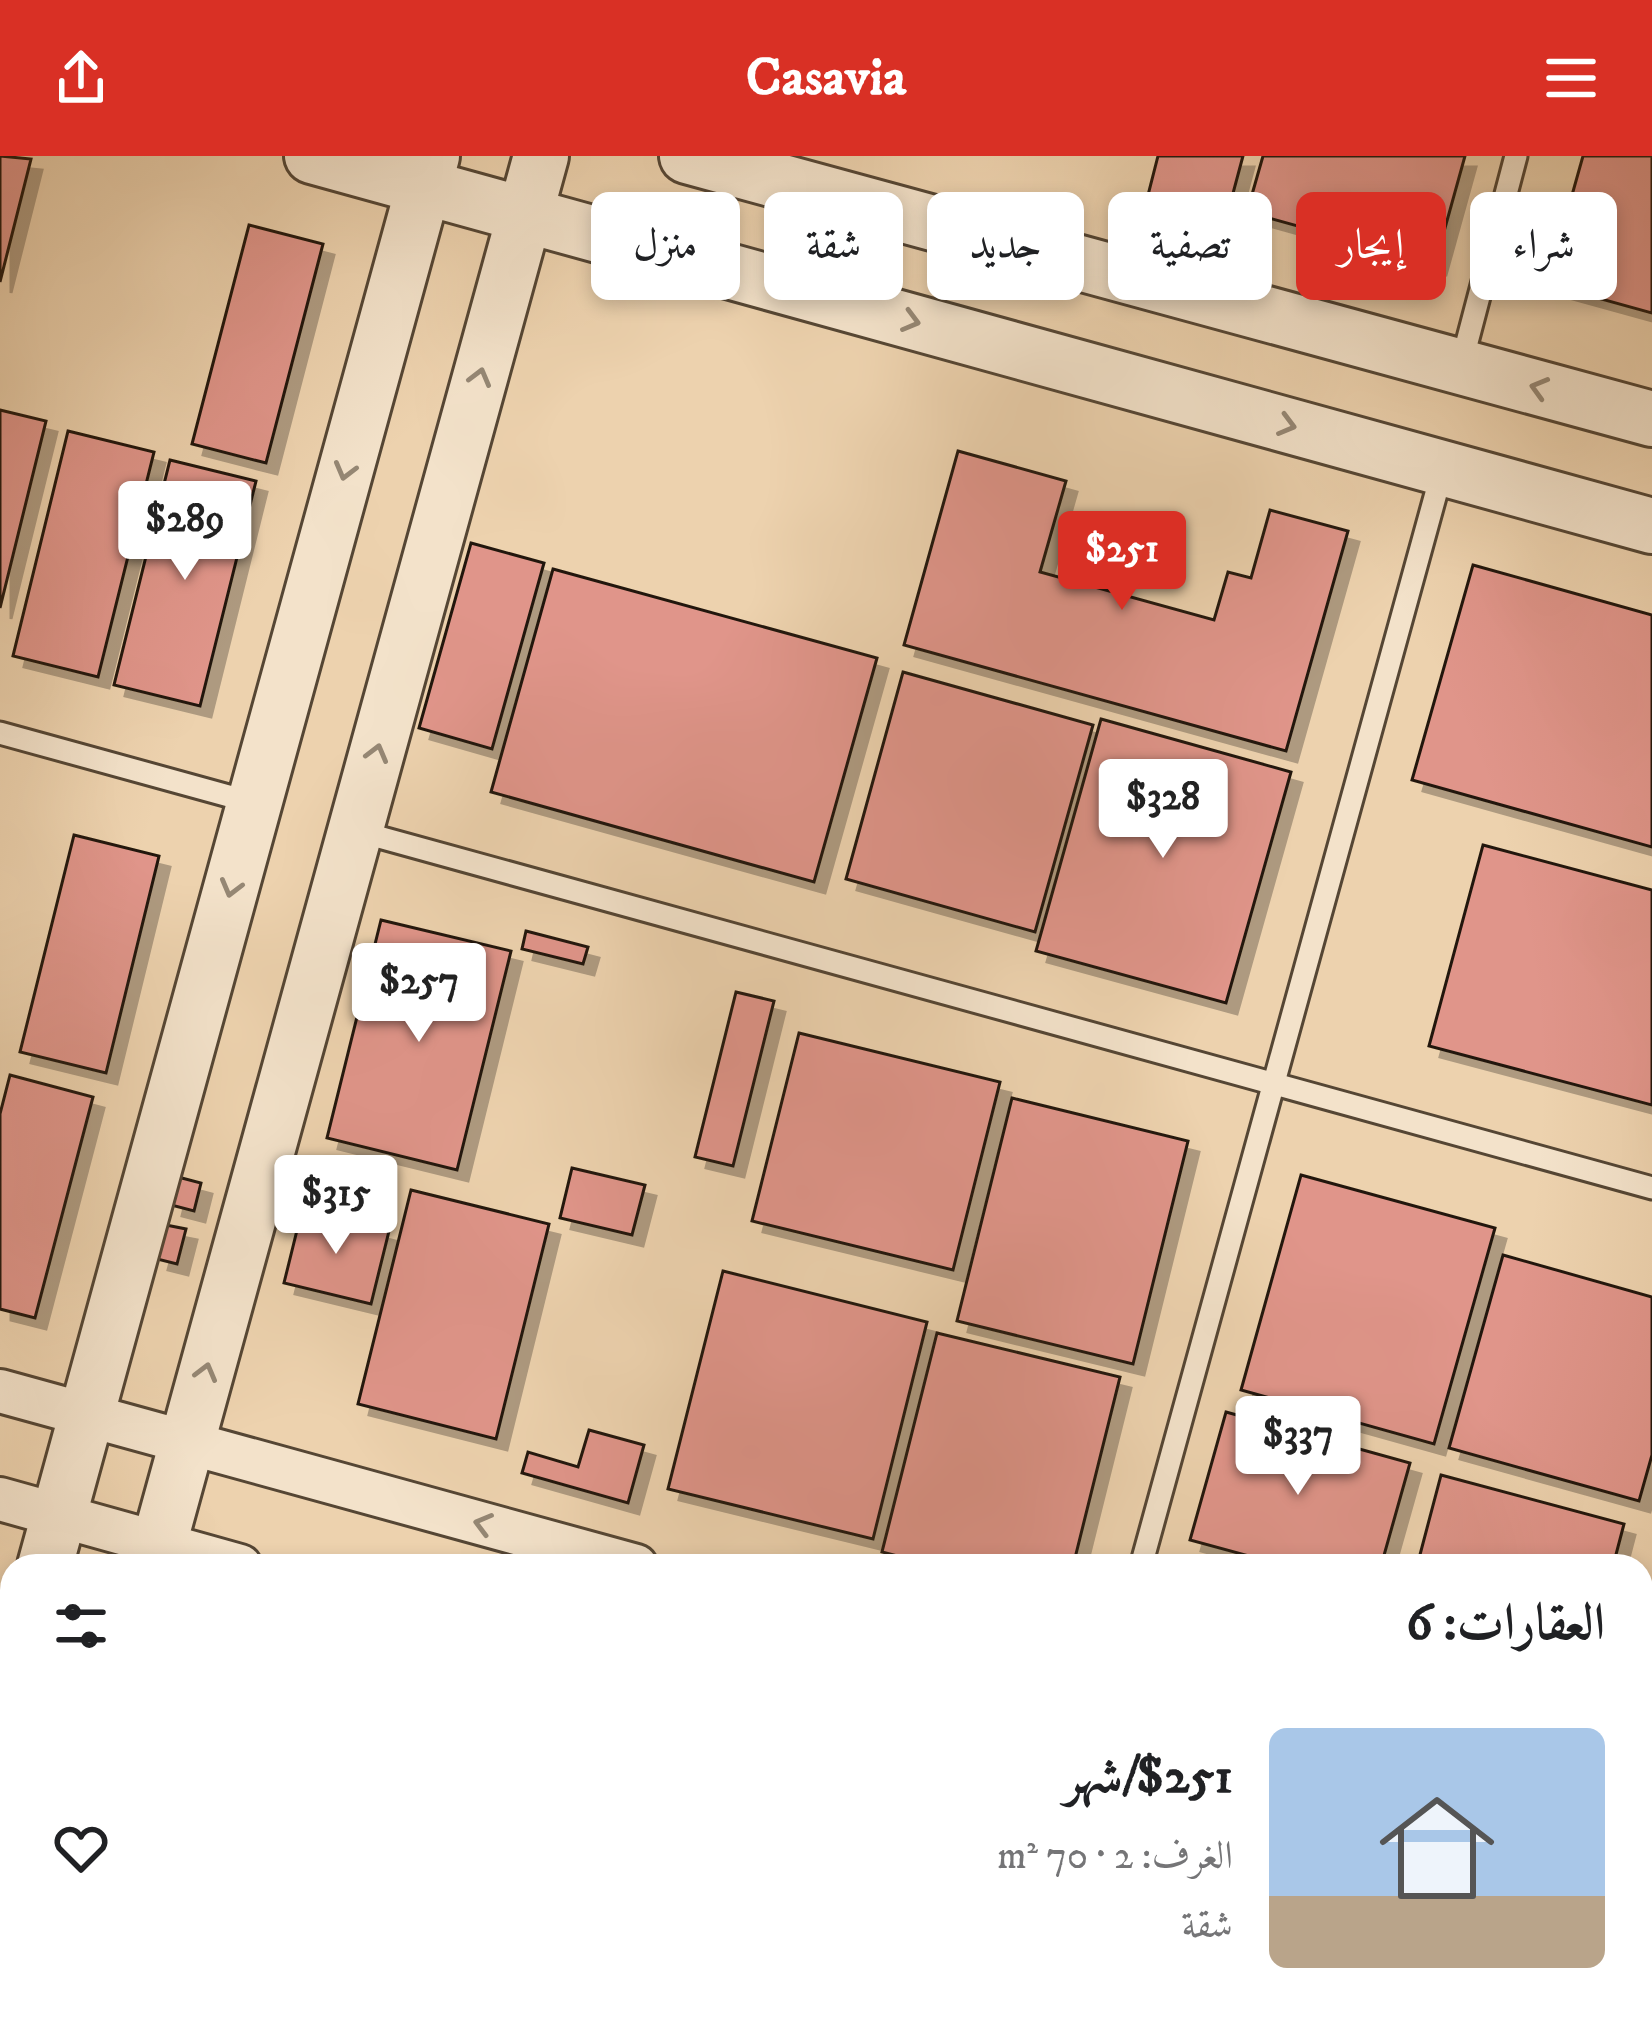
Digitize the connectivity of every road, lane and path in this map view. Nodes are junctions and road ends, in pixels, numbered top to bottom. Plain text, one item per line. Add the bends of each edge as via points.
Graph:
1 (312, 156) edge
2 (542, 156) edge
3 (688, 156) edge
4 (1516, 156) edge
5 (428, 171) edge
6 (525, 215) junction
7 (1461, 365) junction
8 (1652, 419) edge
9 (1443, 468) junction
10 (1652, 526) edge
11 (0, 733) edge
12 (254, 803) junction
13 (356, 831) junction
14 (1274, 1084) junction
15 (1652, 1189) edge
16 (0, 1390) edge
17 (86, 1414) junction
18 (187, 1442) junction
19 (0, 1499) edge
20 (52, 1541) edge
21 (149, 1554) edge
22 (156, 1554) edge
23 (593, 1554) edge
24 (1145, 1554) edge

1 - 5 street
2 - 6 street
3 - 7 street
4 - 7 lane
5 - 6 street
5 -> 12 street
6 -> 9 street
13 -> 6 street
8 -> 7 street
9 - 10 street
9 - 14 lane
11 - 12 lane
12 -> 17 street
13 - 14 lane
18 -> 13 street
14 - 15 lane
14 - 24 lane
16 - 17 street
17 - 18 street
17 - 20 street
18 - 22 street
23 -> 18 street
19 - 20 street
20 - 21 street

